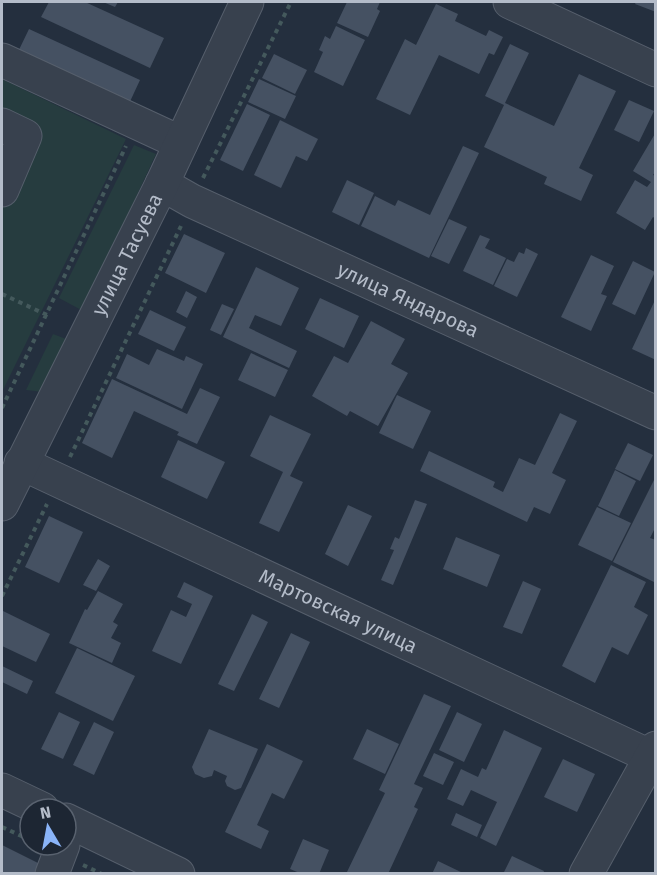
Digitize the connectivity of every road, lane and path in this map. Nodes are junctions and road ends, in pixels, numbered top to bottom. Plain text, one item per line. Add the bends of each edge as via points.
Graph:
1 (247, 2) edge
2 (291, 2) edge
3 (510, 2) edge
4 (2, 60) edge
5 (656, 70) edge
6 (2, 125) edge
7 (131, 136) dead end
8 (181, 143) junction
9 (162, 184) junction
10 (2, 190) edge
11 (192, 201) junction
12 (2, 294) edge
13 (47, 315) junction
14 (2, 408) edge
15 (656, 413) edge
16 (21, 463) junction
17 (59, 481) junction
18 (2, 504) edge
19 (2, 596) edge
20 (654, 755) edge
21 (2, 790) edge
22 (18, 798) edge
23 (2, 827) edge
24 (18, 834) edge
25 (78, 836) edge
26 (57, 857) edge
27 (51, 873) edge
28 (178, 873) edge
29 (586, 873) edge

1 - 8 street, улица Тасуева
2 - 11 path
3 - 5 street
4 - 8 street
6 - 10 street via 25,136
7 - 13 path
8 - 9 street, улица Тасуева
9 - 11 street, улица Яндарова
9 - 16 street, улица Тасуева
11 - 15 street, улица Яндарова
11 - 17 path
12 - 13 path
13 - 14 path
16 - 17 street, Мартовская улица
16 - 18 street, улица Тасуева
17 - 19 path
17 - 20 street, Мартовская улица
20 - 29 street
21 - 22 street
23 - 24 path
25 - 28 street
26 - 27 street

